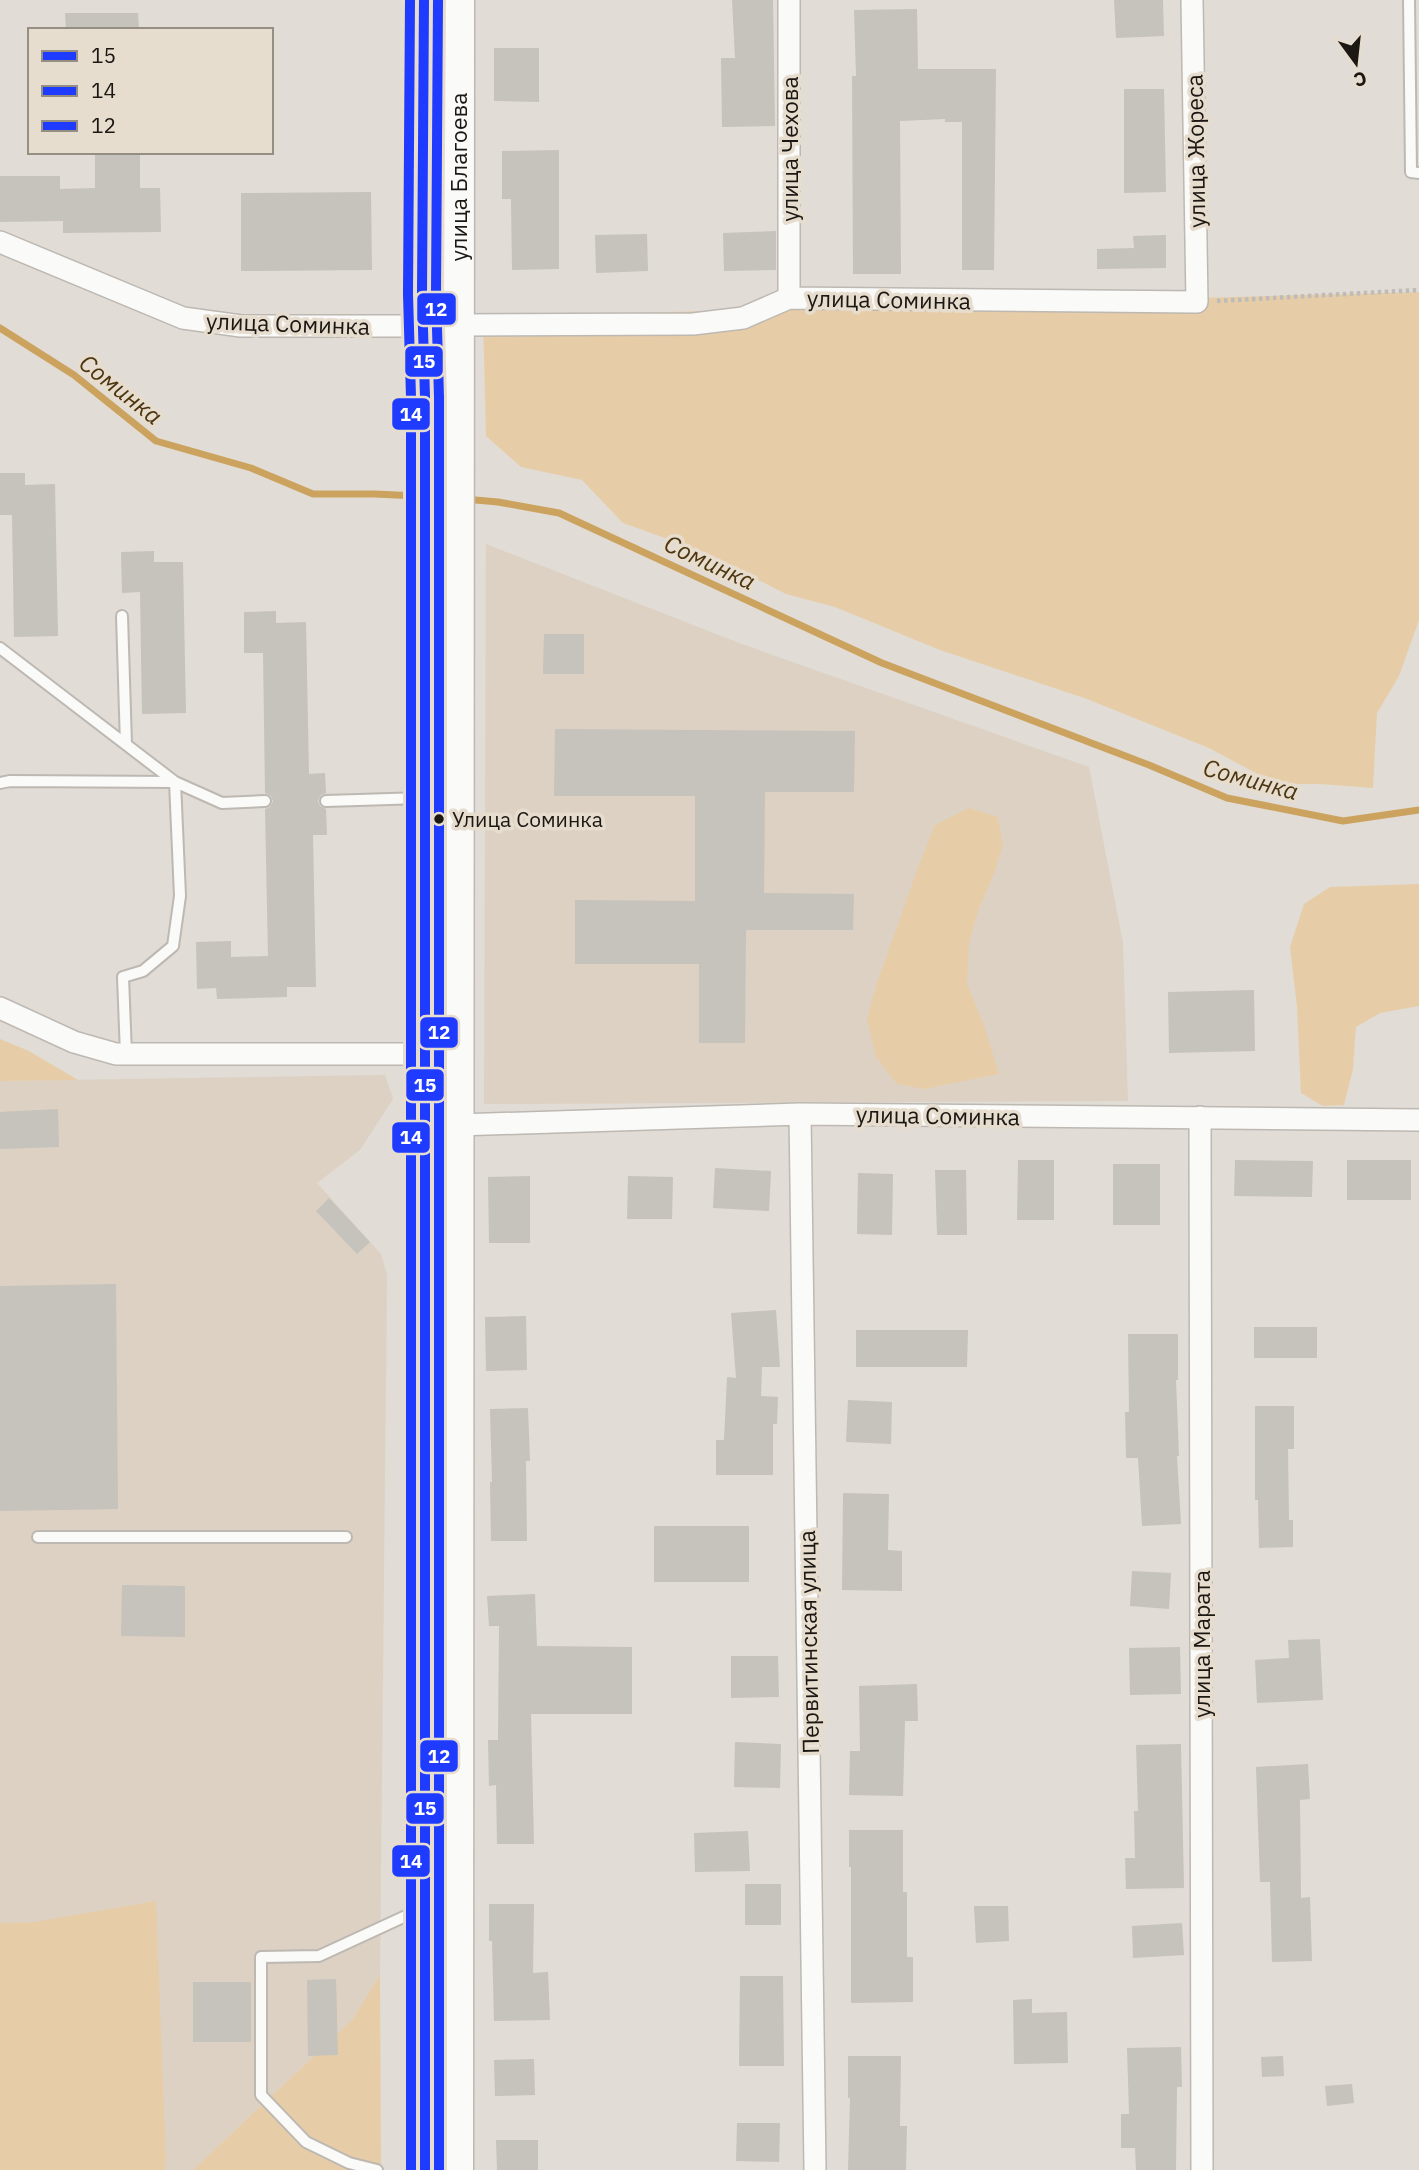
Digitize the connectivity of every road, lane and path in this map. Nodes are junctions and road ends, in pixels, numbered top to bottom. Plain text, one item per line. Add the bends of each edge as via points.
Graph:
1 (424, 0) edge
2 (458, 0) edge
3 (789, 0) edge
4 (1192, 0) edge
5 (1409, 0) edge
6 (1419, 173) edge
7 (0, 242) edge
8 (1419, 290) edge
9 (422, 294) junction
10 (789, 298) junction
11 (1197, 302) junction
12 (423, 326) junction
13 (459, 340) junction
14 (122, 616) dead end
15 (0, 648) edge
16 (126, 744) junction
17 (175, 782) junction
18 (0, 783) edge
19 (424, 798) junction
20 (265, 801) dead end
21 (326, 801) dead end
22 (0, 1008) edge
23 (458, 1052) junction
24 (126, 1054) junction
25 (425, 1054) junction
26 (800, 1114) junction
27 (1200, 1117) junction
28 (1419, 1119) edge
29 (458, 1125) junction
30 (424, 1126) junction
31 (38, 1537) dead end
32 (346, 1537) dead end
33 (425, 1907) junction
34 (377, 2170) edge
35 (425, 2170) edge
36 (457, 2170) edge
37 (815, 2170) edge
38 (1202, 2170) edge

1 - 9 main road, улица Благоева
2 - 13 main road, улица Благоева
3 - 10 street, улица Чехова
4 - 11 street, улица Жореса
5 - 6 lane via 1411,172
7 - 12 street, улица Соминка via 183,318 241,326
8 - 11 path
9 - 12 main road, улица Благоева
9 - 13 main road
10 - 11 street, улица Соминка
10 - 13 street, улица Соминка via 743,318
12 - 13 main road via 443,332 453,342
12 - 19 main road, улица Благоева
13 - 23 main road, улица Благоева
14 - 16 lane
15 - 16 lane
16 - 17 lane
17 - 18 lane
17 - 20 lane via 222,803
17 - 24 lane via 180,896 173,946 143,971 123,977
19 - 21 lane
19 - 25 main road, улица Благоева
22 - 24 street via 74,1042
23 - 25 main road
23 - 29 main road, улица Благоева
24 - 25 street
25 - 30 main road, улица Благоева
26 - 27 street, улица Соминка
26 - 29 street, улица Соминка
26 - 37 street, Первитинская улица
27 - 28 street, улица Соминка
27 - 38 street, улица Марата
29 - 30 main road
29 - 36 main road, улица Благоева
30 - 33 main road, улица Благоева
31 - 32 lane
33 - 34 lane via 319,1956 261,1957 261,2095 306,2142 349,2163
33 - 35 main road, улица Благоева

